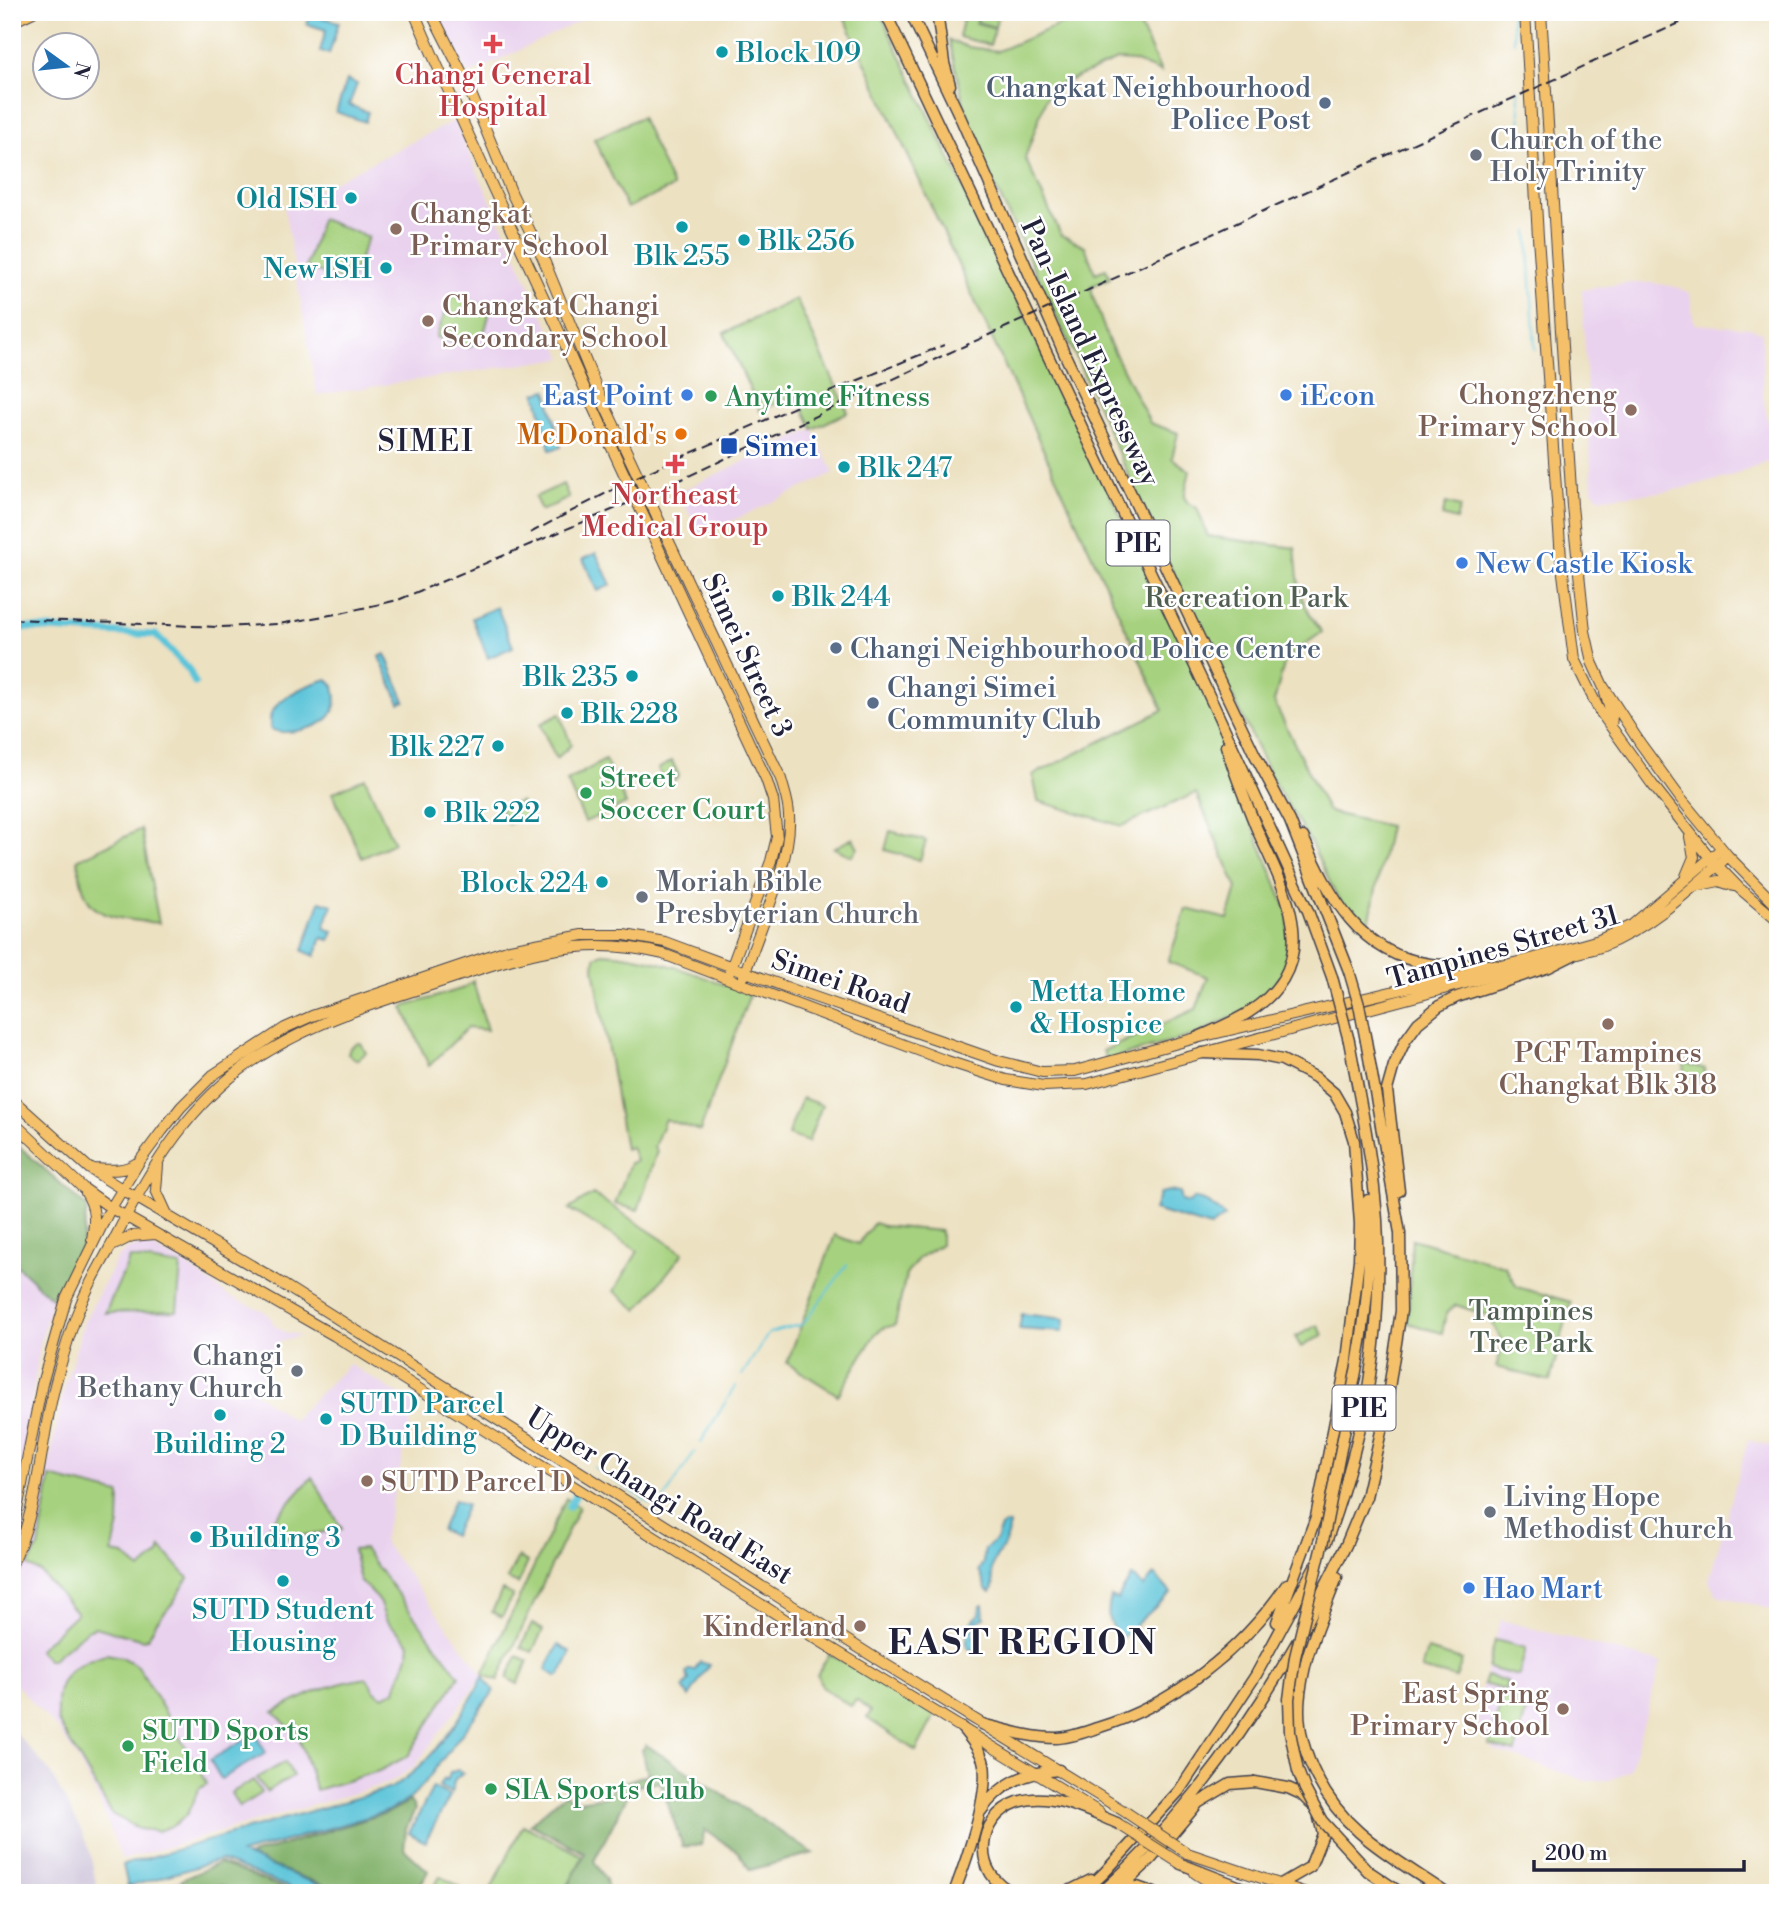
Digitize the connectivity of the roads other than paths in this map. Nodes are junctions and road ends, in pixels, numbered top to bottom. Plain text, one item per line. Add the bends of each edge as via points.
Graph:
1 (33, 12) edge
2 (414, 12) edge
3 (431, 12) edge
4 (878, 12) edge
5 (885, 12) edge
6 (910, 12) edge
7 (937, 12) edge
8 (1525, 12) edge
9 (1541, 12) edge
10 (12, 22) edge
11 (890, 24) junction
12 (445, 42) junction
13 (435, 58) junction
14 (961, 119) junction
15 (1555, 256) junction
16 (1541, 285) junction
17 (1603, 686) junction
18 (1213, 704) junction
19 (1611, 727) junction
20 (1290, 821) junction
21 (1688, 830) junction
22 (1724, 853) junction
23 (1714, 862) junction
24 (1687, 885) junction
25 (1739, 888) junction
26 (1778, 907) edge
27 (1778, 921) edge
28 (665, 942) junction
29 (663, 954) junction
30 (1573, 956) junction
31 (1501, 966) junction
32 (732, 967) junction
33 (745, 972) junction
34 (728, 978) junction
35 (742, 983) junction
36 (1349, 1009) junction
37 (1196, 1038) junction
38 (1202, 1053) junction
39 (1358, 1093) junction
40 (12, 1099) edge
41 (12, 1121) edge
42 (159, 1158) junction
43 (139, 1163) junction
44 (90, 1169) junction
45 (83, 1188) junction
46 (122, 1189) junction
47 (136, 1198) junction
48 (111, 1208) junction
49 (168, 1215) junction
50 (126, 1217) junction
51 (1400, 1233) junction
52 (159, 1234) junction
53 (110, 1247) junction
54 (90, 1250) junction
55 (1367, 1270) junction
56 (1350, 1321) junction
57 (419, 1370) junction
58 (419, 1388) junction
59 (633, 1504) junction
60 (631, 1522) junction
61 (12, 1535) edge
62 (694, 1544) junction
63 (1346, 1545) junction
64 (717, 1559) junction
65 (695, 1563) junction
66 (12, 1564) edge
67 (1295, 1571) junction
68 (715, 1576) junction
69 (1240, 1698) junction
70 (982, 1724) junction
71 (962, 1728) junction
72 (1005, 1737) junction
73 (1003, 1752) junction
74 (1059, 1770) junction
75 (1034, 1772) junction
76 (978, 1817) junction
77 (1118, 1823) junction
78 (1181, 1864) junction
79 (1105, 1872) junction
80 (1279, 1885) junction
81 (1116, 1892) edge
82 (954, 1893) edge
83 (1015, 1893) edge
84 (1065, 1893) edge
85 (1083, 1893) edge
86 (1101, 1893) edge
87 (1154, 1893) edge
88 (1227, 1893) edge
89 (1256, 1893) edge
90 (1306, 1893) edge
91 (1401, 1893) edge
92 (1446, 1893) edge

1 - 10 main road
2 - 13 main road, Simei Street 3
3 - 12 main road, Simei Street 3
4 - 11 highway
5 - 11 highway, Pan-Island Expressway / PIE
6 - 14 highway, Pan-Island Expressway / PIE
7 - 14 highway via 944,63
8 - 16 main road
9 - 15 main road
11 - 18 highway, Pan-Island Expressway / PIE
12 - 13 main road
12 - 33 main road, Simei Street 3 via 597,389 781,779 789,836
13 - 32 main road, Simei Street 3 via 773,800 777,837
14 - 20 highway, Pan-Island Expressway / PIE via 1065,355
15 - 16 main road via 1552,279
15 - 17 main road via 1585,631
16 - 19 main road via 1569,627 1578,670
17 - 19 main road
17 - 22 main road
18 - 37 highway via 1239,785 1291,913 1294,936 1284,978 1270,995 1233,1023
18 - 39 highway, Pan-Island Expressway / PIE, bridge via 1308,911 1332,977
19 - 21 main road
20 - 31 highway via 1303,835 1351,923 1384,950 1427,964
20 - 51 highway, Pan-Island Expressway / PIE, bridge via 1359,1005
21 - 23 main road
21 - 24 main road via 1694,857
22 - 23 main road, Tampines Street 31
22 - 26 main road
23 - 24 main road, Tampines Street 31
23 - 25 main road
24 - 25 main road via 1719,881
24 - 30 main road, Tampines Street 31 via 1636,931
24 - 31 main road, Tampines Street 31 via 1621,930 1580,946
25 - 27 main road
28 - 29 main road via 668,950
28 - 32 main road, Simei Road
28 - 43 main road, Simei Road via 625,935 583,935 539,942 312,1016 285,1028 213,1075 181,1107
29 - 34 main road, Simei Road
29 - 42 main road, Simei Road via 600,945 541,951 367,1005 315,1026 227,1081
30 - 36 main road, Tampines Street 31
30 - 51 highway via 1439,1006 1405,1041 1387,1090
31 - 36 main road, Tampines Street 31
32 - 33 main road, Simei Road
32 - 34 main road, Simei Street 3
33 - 35 main road, Simei Street 3
33 - 37 main road, Simei Road via 1042,1072 1075,1071
34 - 35 main road, Simei Road
35 - 38 main road, Simei Road via 944,1060 1026,1084 1059,1087 1090,1083
36 - 37 main road, Simei Road
36 - 38 main road, Simei Road
38 - 56 highway via 1282,1060 1315,1077 1334,1093 1345,1112 1354,1141 1360,1224
39 - 55 highway via 1370,1236
39 - 69 highway, Pan-Island Expressway / PIE via 1378,1239 1377,1327 1368,1393 1323,1553
40 - 44 main road, Upper Changi Road East
41 - 45 main road, Upper Changi Road East
42 - 47 main road, Simei Road
42 - 49 main road via 156,1190
43 - 44 main road via 117,1171
43 - 46 main road, Simei Road
44 - 46 main road, Upper Changi Road East
45 - 48 main road, Upper Changi Road East
45 - 54 main road via 95,1216
46 - 47 main road, Upper Changi Road East
46 - 48 main road, Simei Road
47 - 49 main road, Upper Changi Road East
47 - 50 main road, Simei Road
48 - 50 main road, Upper Changi Road East
48 - 54 main road, Simei Road
49 - 57 main road, Upper Changi Road East
50 - 52 main road, Upper Changi Road East
50 - 53 main road, Simei Road
51 - 63 highway, Pan-Island Expressway / PIE via 1401,1311 1385,1414 1366,1497
52 - 53 main road via 132,1236
52 - 58 main road, Upper Changi Road East
53 - 66 main road, Simei Road via 69,1336 25,1531
54 - 61 main road, Simei Road via 66,1299 48,1361
55 - 56 highway
55 - 91 highway, bridge via 1357,1366 1324,1541 1295,1657 1290,1732 1298,1771 1322,1821 1368,1871
56 - 67 highway via 1347,1360 1316,1517
57 - 58 main road
57 - 59 main road, Upper Changi Road East
58 - 60 main road, Upper Changi Road East
59 - 60 main road
59 - 62 main road, Upper Changi Road East
60 - 65 main road, Upper Changi Road East
62 - 64 main road, Upper Changi Road East
62 - 65 main road
63 - 86 highway, Pan-Island Expressway / PIE via 1278,1675 1216,1765
63 - 92 highway via 1307,1657 1299,1711 1304,1743 1331,1802 1359,1832
64 - 68 main road
64 - 70 main road, Upper Changi Road East
65 - 68 main road, Upper Changi Road East
67 - 69 highway via 1282,1611
67 - 70 highway via 1276,1601 1222,1657 1171,1695 1124,1720 1058,1738
68 - 71 main road, Upper Changi Road East
69 - 79 highway, Pan-Island Expressway / PIE via 1179,1791
70 - 72 main road, Upper Changi Road East
71 - 73 main road, Upper Changi Road East
71 - 76 highway via 983,1761 985,1779
72 - 73 main road
72 - 74 main road, Upper Changi Road East
73 - 75 main road, Upper Changi Road East
74 - 75 highway
74 - 80 main road, Upper Changi Road East, bridge via 1187,1853
75 - 76 highway via 989,1799
75 - 77 main road, Upper Changi Road East
76 - 82 highway
77 - 78 main road, Upper Changi Road East, bridge
77 - 83 highway via 1066,1802 1020,1802 999,1812 987,1832 983,1853 989,1873
78 - 88 main road, Upper Changi Road East
78 - 89 highway
79 - 84 highway
79 - 85 highway, Pan-Island Expressway / PIE
80 - 81 highway via 1310,1867 1323,1834 1321,1821 1301,1794 1280,1786 1241,1782 1198,1803
80 - 90 main road, Upper Changi Road East
81 - 87 highway via 1137,1888

